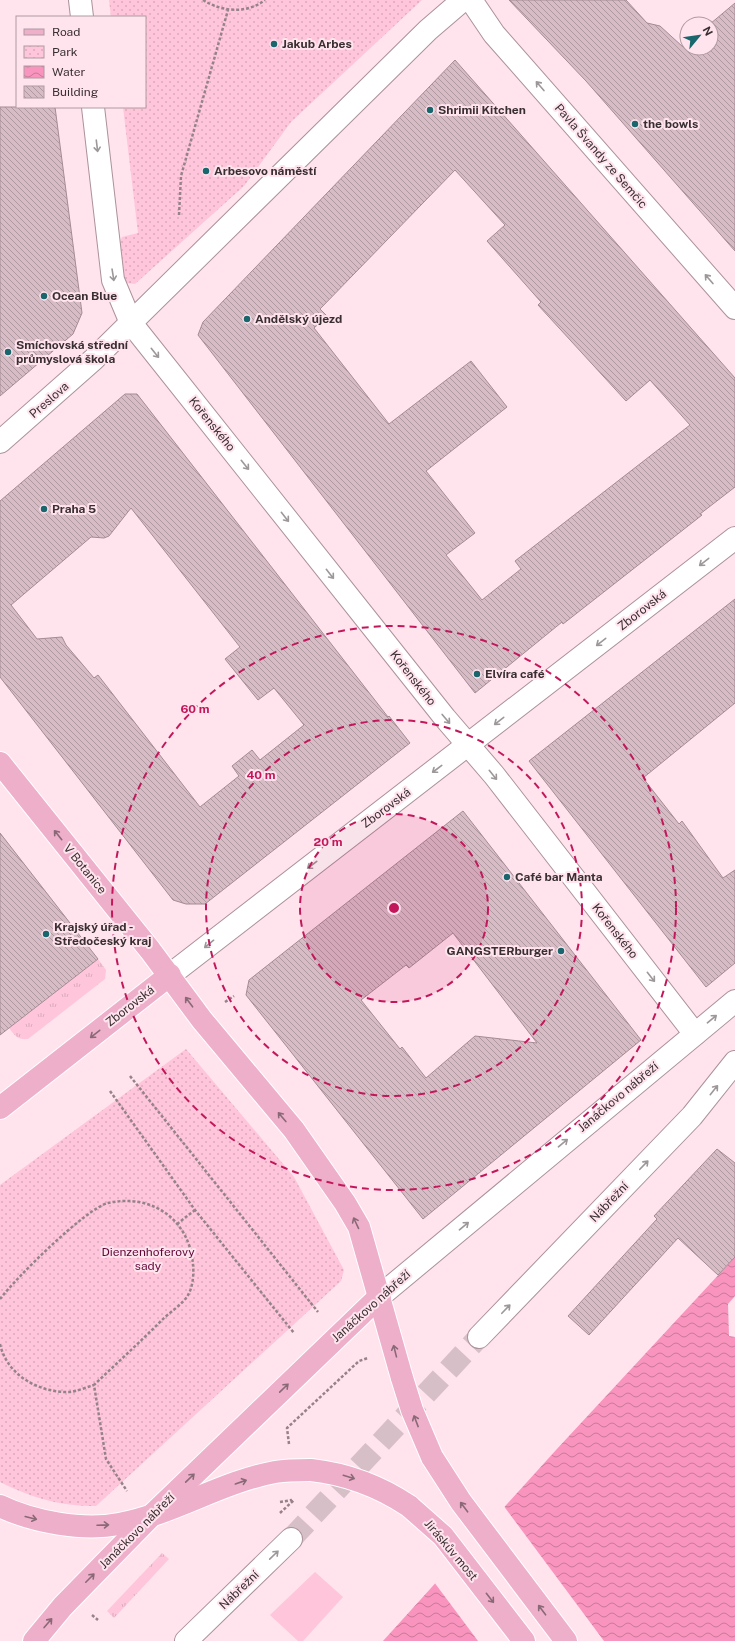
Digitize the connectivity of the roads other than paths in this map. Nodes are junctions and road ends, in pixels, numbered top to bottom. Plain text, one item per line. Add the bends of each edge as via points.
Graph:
1 (80, 0) edge
2 (464, 0) edge
3 (471, 0) edge
4 (82, 16) edge
5 (93, 108) edge
6 (735, 308) edge
7 (131, 323) junction
8 (0, 442) edge
9 (735, 538) edge
10 (468, 745) junction
11 (0, 763) edge
12 (170, 975) junction
13 (735, 1000) edge
14 (695, 1034) junction
15 (735, 1062) edge
16 (0, 1108) edge
17 (380, 1296) junction
18 (479, 1337) tunnel mouth
19 (0, 1506) edge
20 (152, 1515) junction
21 (291, 1538) tunnel mouth
22 (34, 1641) edge
23 (186, 1641) edge
24 (524, 1641) edge
25 (566, 1641) edge

1 - 4 street
2 - 7 street via 428,30
6 -> 3 street, Pavla Švandy ze Semčic via 494,34
5 -> 7 street via 113,280
7 - 8 street, Preslova
7 -> 10 street, Kořenského
9 -> 10 street, Zborovská
10 -> 12 street, Zborovská
10 -> 14 street, Kořenského
12 -> 11 main road, V Botanice
12 -> 16 main road, Zborovská
17 -> 12 main road via 359,1227 345,1203 294,1130 202,1020
14 -> 13 street, Janáčkovo nábřeží
17 -> 14 street, Janáčkovo nábřeží
18 -> 15 street, Nábřežní via 692,1116
20 -> 17 main road, Janáčkovo nábřeží
25 -> 17 main road, bridge via 460,1502 432,1457 412,1410
19 -> 20 main road via 16,1514 64,1524 118,1524
22 -> 20 main road, Janáčkovo nábřeží via 63,1606
20 -> 24 main road, Jiráskův most, bridge via 274,1472 311,1470 338,1474 371,1485 415,1510 443,1536
23 -> 21 street, Nábřežní

